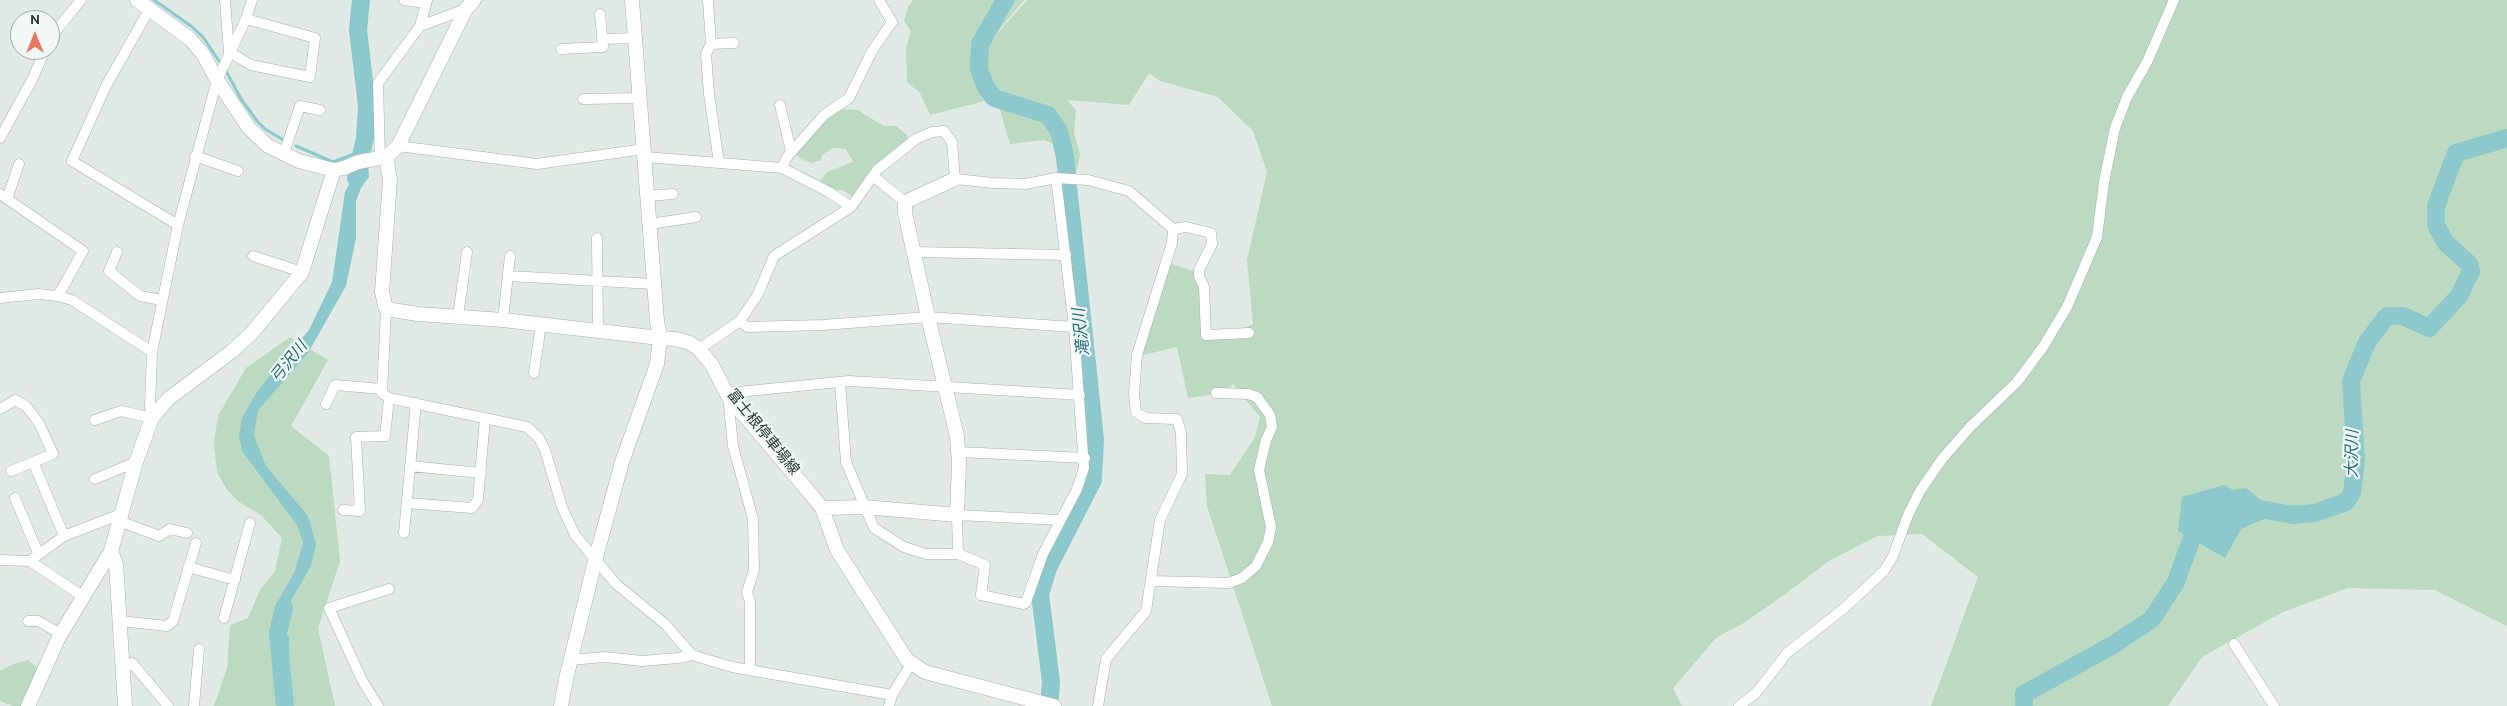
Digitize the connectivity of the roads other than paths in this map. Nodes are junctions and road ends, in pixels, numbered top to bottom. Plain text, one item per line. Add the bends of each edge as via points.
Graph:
1 (81, 0) edge
2 (137, 0) edge
3 (225, 0) edge
4 (252, 0) edge
5 (404, 0) edge
6 (632, 0) edge
7 (708, 0) edge
8 (879, 0) edge
9 (2174, 0) edge
10 (426, 1) edge
11 (470, 4) edge
12 (149, 10) junction
13 (600, 14) dead end
14 (246, 19) junction
15 (60, 26) edge
16 (420, 26) junction
17 (635, 38) junction
18 (603, 40) junction
19 (734, 43) dead end
20 (711, 44) junction
21 (561, 49) dead end
22 (229, 52) junction
23 (41, 60) edge
24 (217, 80) junction
25 (640, 98) junction
26 (583, 99) dead end
27 (780, 105) dead end
28 (320, 110) dead end
29 (0, 138) edge
30 (398, 146) junction
31 (791, 151) junction
32 (644, 153) junction
33 (284, 154) junction
34 (195, 156) junction
35 (380, 159) junction
36 (719, 163) junction
37 (19, 164) dead end
38 (782, 168) junction
39 (238, 170) dead end
40 (334, 170) junction
41 (873, 176) junction
42 (955, 179) junction
43 (1060, 179) junction
44 (673, 194) dead end
45 (648, 196) junction
46 (3, 197) edge
47 (905, 202) junction
48 (851, 207) junction
49 (696, 217) dead end
50 (650, 224) junction
51 (178, 225) junction
52 (1173, 229) junction
53 (597, 238) dead end
54 (117, 252) dead end
55 (467, 252) dead end
56 (915, 252) junction
57 (1066, 255) junction
58 (253, 256) dead end
59 (510, 256) dead end
60 (302, 272) junction
61 (508, 276) junction
62 (598, 280) junction
63 (654, 284) junction
64 (58, 296) junction
65 (0, 298) edge
66 (162, 300) junction
67 (386, 309) junction
68 (458, 316) junction
69 (928, 317) junction
70 (503, 320) junction
71 (740, 321) junction
72 (541, 324) junction
73 (1074, 327) junction
74 (598, 330) junction
75 (1249, 333) dead end
76 (660, 338) junction
77 (699, 349) junction
78 (152, 352) junction
79 (534, 373) dead end
80 (840, 382) junction
81 (382, 388) junction
82 (947, 388) junction
83 (1216, 393) dead end
84 (728, 395) junction
85 (1080, 395) junction
86 (389, 398) junction
87 (416, 403) junction
88 (326, 404) dead end
89 (0, 409) edge
90 (152, 418) junction
91 (485, 418) junction
92 (95, 420) dead end
93 (958, 452) junction
94 (1085, 458) junction
95 (136, 462) junction
96 (34, 464) junction
97 (410, 466) junction
98 (11, 471) dead end
99 (481, 473) junction
100 (95, 478) dead end
101 (15, 498) dead end
102 (407, 503) junction
103 (864, 507) junction
104 (822, 508) junction
105 (342, 510) dead end
106 (957, 515) junction
107 (120, 518) junction
108 (1060, 520) junction
109 (250, 523) dead end
110 (187, 533) dead end
111 (404, 533) dead end
112 (64, 536) junction
113 (196, 543) dead end
114 (111, 551) junction
115 (38, 553) junction
116 (958, 554) junction
117 (0, 560) edge
118 (30, 561) junction
119 (595, 561) junction
120 (188, 567) junction
121 (235, 580) junction
122 (1151, 581) junction
123 (389, 589) dead end
124 (85, 598) junction
125 (224, 618) dead end
126 (28, 621) dead end
127 (120, 621) junction
128 (61, 634) junction
129 (2234, 644) dead end
130 (199, 649) dead end
131 (692, 655) junction
132 (570, 660) junction
133 (910, 664) junction
134 (123, 669) junction
135 (750, 670) junction
136 (892, 695) junction
137 (1039, 704) edge
138 (28, 706) edge
139 (125, 706) edge
140 (168, 706) edge
141 (194, 706) edge
142 (378, 706) edge
143 (561, 706) edge
144 (889, 706) edge
145 (1054, 706) edge
146 (1098, 706) edge
147 (1738, 706) edge
148 (2274, 706) edge

1 - 15 street
2 - 12 street
3 - 22 street
4 - 14 street
5 - 10 street
6 - 17 street
7 - 20 street
8 - 31 street via 892,22 872,51 849,98 824,115
9 - 147 street via 2148,62 2126,97 2115,128 2096,237 2067,307 2043,347 2017,382 1942,459 1920,491 1884,571 1842,610 1787,653 1756,694
10 - 16 street
11 - 16 street
11 - 30 street
12 - 24 street via 190,39 203,54
12 - 51 street via 106,86 72,161
13 - 18 street
14 - 22 street
14 - 22 street via 315,38 310,77 251,65
16 - 35 street via 378,82
17 - 18 street
17 - 25 street
18 - 21 street via 604,47
19 - 20 street
20 - 36 street via 706,62
22 - 24 street
23 - 29 street
24 - 33 street via 249,128 268,146
24 - 34 street
25 - 26 street
25 - 32 street
27 - 31 street
28 - 33 street via 300,106
30 - 32 street via 537,164
30 - 35 street
31 - 38 street
32 - 36 street
32 - 45 street
33 - 40 street
34 - 39 street
34 - 51 street
35 - 40 street
35 - 67 street via 390,179 382,292
36 - 38 street
37 - 46 street
38 - 48 street
40 - 60 street
41 - 42 street via 916,139 944,131 952,142
41 - 47 street
41 - 48 street
42 - 43 street via 993,184
42 - 47 street
43 - 52 street via 1088,180 1129,191
43 - 57 street
44 - 45 street
45 - 50 street
46 - 64 street via 83,252
47 - 56 street
48 - 71 street via 774,256 758,294
49 - 50 street
50 - 63 street
51 - 66 street
52 - 75 street via 1186,227 1211,233 1212,244 1199,270 1204,287 1206,335
52 - 122 street via 1172,243 1137,354 1134,394 1136,412 1145,418 1177,418 1181,433 1182,474 1160,520
53 - 62 street
54 - 66 street via 108,272 140,296
55 - 68 street
56 - 57 street
56 - 69 street
57 - 73 street
58 - 60 street
59 - 61 street
60 - 90 street via 251,334 168,398
61 - 62 street
61 - 70 street
62 - 63 street
62 - 74 street
63 - 76 street
64 - 65 street via 38,294
64 - 78 street via 72,300
66 - 78 street
67 - 68 street, 富士根停車場線
67 - 81 street
68 - 70 street, 富士根停車場線
69 - 71 street via 747,327
69 - 73 street
69 - 82 street
70 - 72 street, 富士根停車場線
71 - 77 street
72 - 74 street, 富士根停車場線
72 - 79 street
73 - 85 street
74 - 76 street, 富士根停車場線
76 - 77 street, 富士根停車場線 via 676,339
76 - 119 street via 657,364 622,462
77 - 84 street, 富士根停車場線
78 - 90 street
80 - 82 street
80 - 84 street
80 - 103 street via 846,462
81 - 86 street via 382,393
81 - 88 street via 335,385
82 - 85 street
82 - 93 street
83 - 122 street via 1257,397 1270,415 1272,427 1259,470 1271,527 1268,542 1256,566 1242,578 1229,583
84 - 104 street, 富士根停車場線
84 - 135 street via 733,446 753,519 754,570 747,592 750,602
85 - 94 street
86 - 87 street
86 - 105 street via 385,436 356,437 360,511
87 - 91 street
87 - 97 street
89 - 96 street via 15,400 26,406 39,423 53,454
90 - 92 street via 122,411
90 - 95 street
91 - 99 street
91 - 119 street via 527,427 539,438 572,528
93 - 94 street
93 - 106 street
94 - 108 street via 1077,489
95 - 100 street
95 - 107 street
96 - 98 street
96 - 112 street
97 - 99 street
97 - 102 street
99 - 102 street via 478,500 472,508
101 - 115 street
102 - 111 street
103 - 104 street
103 - 106 street
103 - 116 street via 874,528 904,547 926,554
104 - 133 street, 富士根停車場線 via 837,550
106 - 108 street
106 - 116 street
107 - 110 street via 159,536 170,529
107 - 112 street
107 - 114 street
108 - 116 street via 1024,604 981,595 985,565
109 - 121 street
112 - 115 street
113 - 120 street
114 - 124 street
114 - 127 street via 116,564
115 - 118 street
117 - 118 street
118 - 124 street
119 - 131 street via 638,605 665,624
119 - 132 street
120 - 121 street
120 - 127 street via 173,621 167,626
121 - 125 street
122 - 146 street via 1146,611 1106,659
123 - 142 street via 329,608 362,680
124 - 128 street
126 - 128 street via 38,621
127 - 134 street
128 - 138 street
129 - 148 street
130 - 141 street
131 - 132 street via 642,660
131 - 135 street
132 - 143 street
133 - 136 street
133 - 137 street via 925,672
134 - 139 street
134 - 140 street via 132,663
135 - 136 street
136 - 144 street
137 - 145 street

